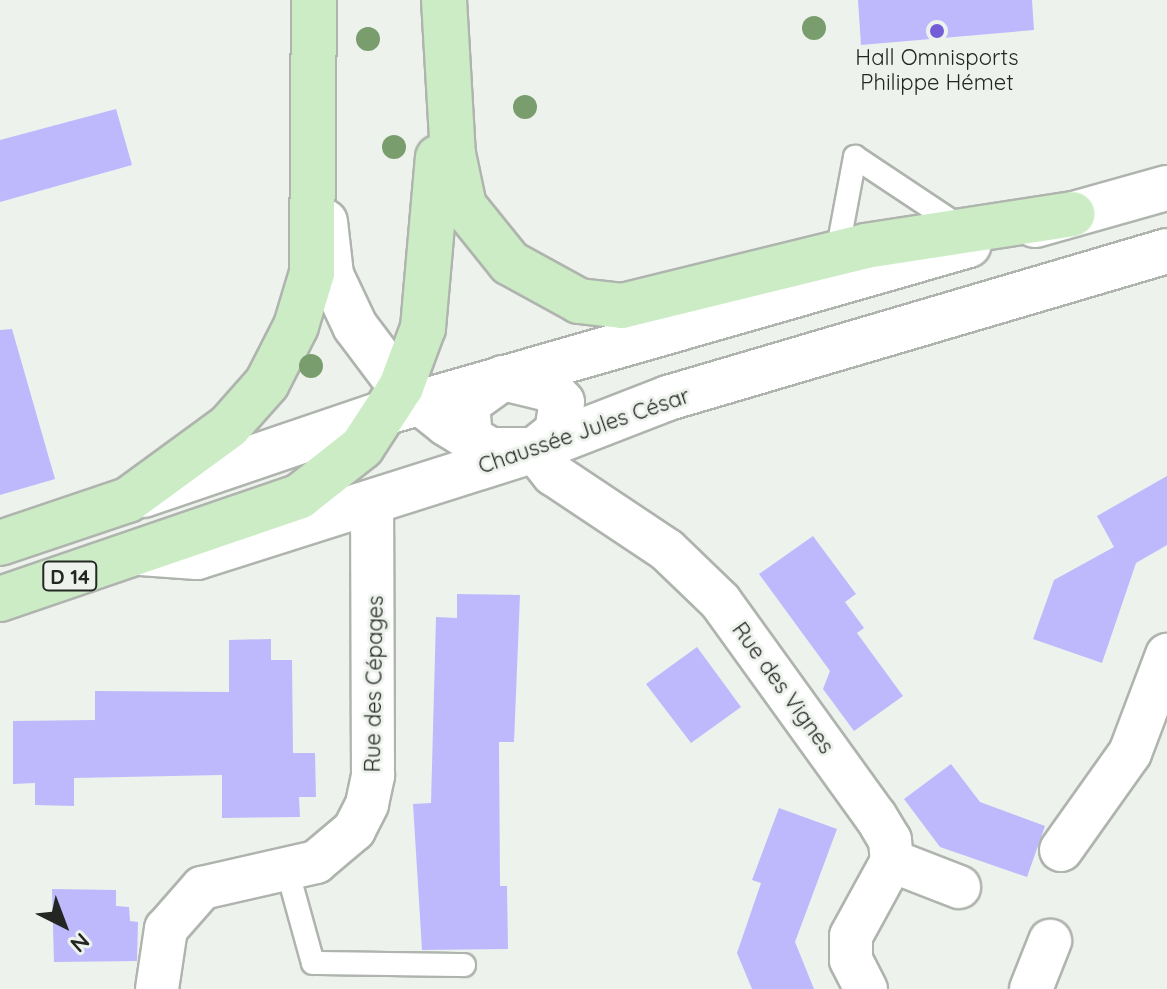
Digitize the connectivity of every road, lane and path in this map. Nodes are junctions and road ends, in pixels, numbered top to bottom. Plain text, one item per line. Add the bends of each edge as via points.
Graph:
1 (314, 0) edge
2 (443, 0) edge
3 (1167, 188) edge
4 (1073, 214) junction
5 (962, 228) junction
6 (1167, 251) edge
7 (837, 253) junction
8 (503, 378) junction
9 (403, 401) junction
10 (470, 438) junction
11 (534, 450) junction
12 (128, 500) junction
13 (372, 504) junction
14 (0, 543) edge
15 (141, 553) junction
16 (0, 599) edge
17 (1167, 655) edge
18 (1061, 850) dead end
19 (892, 861) junction
20 (288, 873) junction
21 (959, 887) dead end
22 (1050, 941) dead end
23 (464, 965) dead end
24 (157, 989) edge
25 (866, 989) edge
26 (1031, 989) edge

1 - 9 main road via 331,275 355,326
1 - 12 main road via 312,273 296,326 267,383 229,426
2 - 7 main road via 453,154 464,206 500,253 539,283 579,301 622,306
2 - 9 main road via 430,294
3 - 4 main road, D 14
4 - 5 main road
4 - 8 main road, D 14
5 - 7 main road
5 - 7 lane via 855,157
6 - 11 main road, Chaussée Jules César / D 14 via 668,398
8 - 9 main road, D 14
8 - 10 main road via 467,404
8 - 11 main road via 549,389 562,402 557,432
9 - 10 main road
9 - 12 main road, D 14
9 - 15 main road via 362,447 300,496
10 - 11 main road via 490,450
11 - 13 main road, Chaussée Jules César / D 14
11 - 19 street, Rue des Vignes via 553,474 667,550 720,601 876,817 890,840
12 - 14 main road, D 14
13 - 15 main road, Chaussée Jules César / D 14 via 197,557
13 - 20 street, Rue des Cépages via 373,775 367,804 337,845
15 - 16 main road, Chaussée Jules César / D 14
17 - 18 street via 1130,753
19 - 21 street
19 - 25 street via 851,936 851,960
20 - 23 lane via 313,963
20 - 24 street, Rue des Cépages via 219,880 192,897 166,929
22 - 26 street

